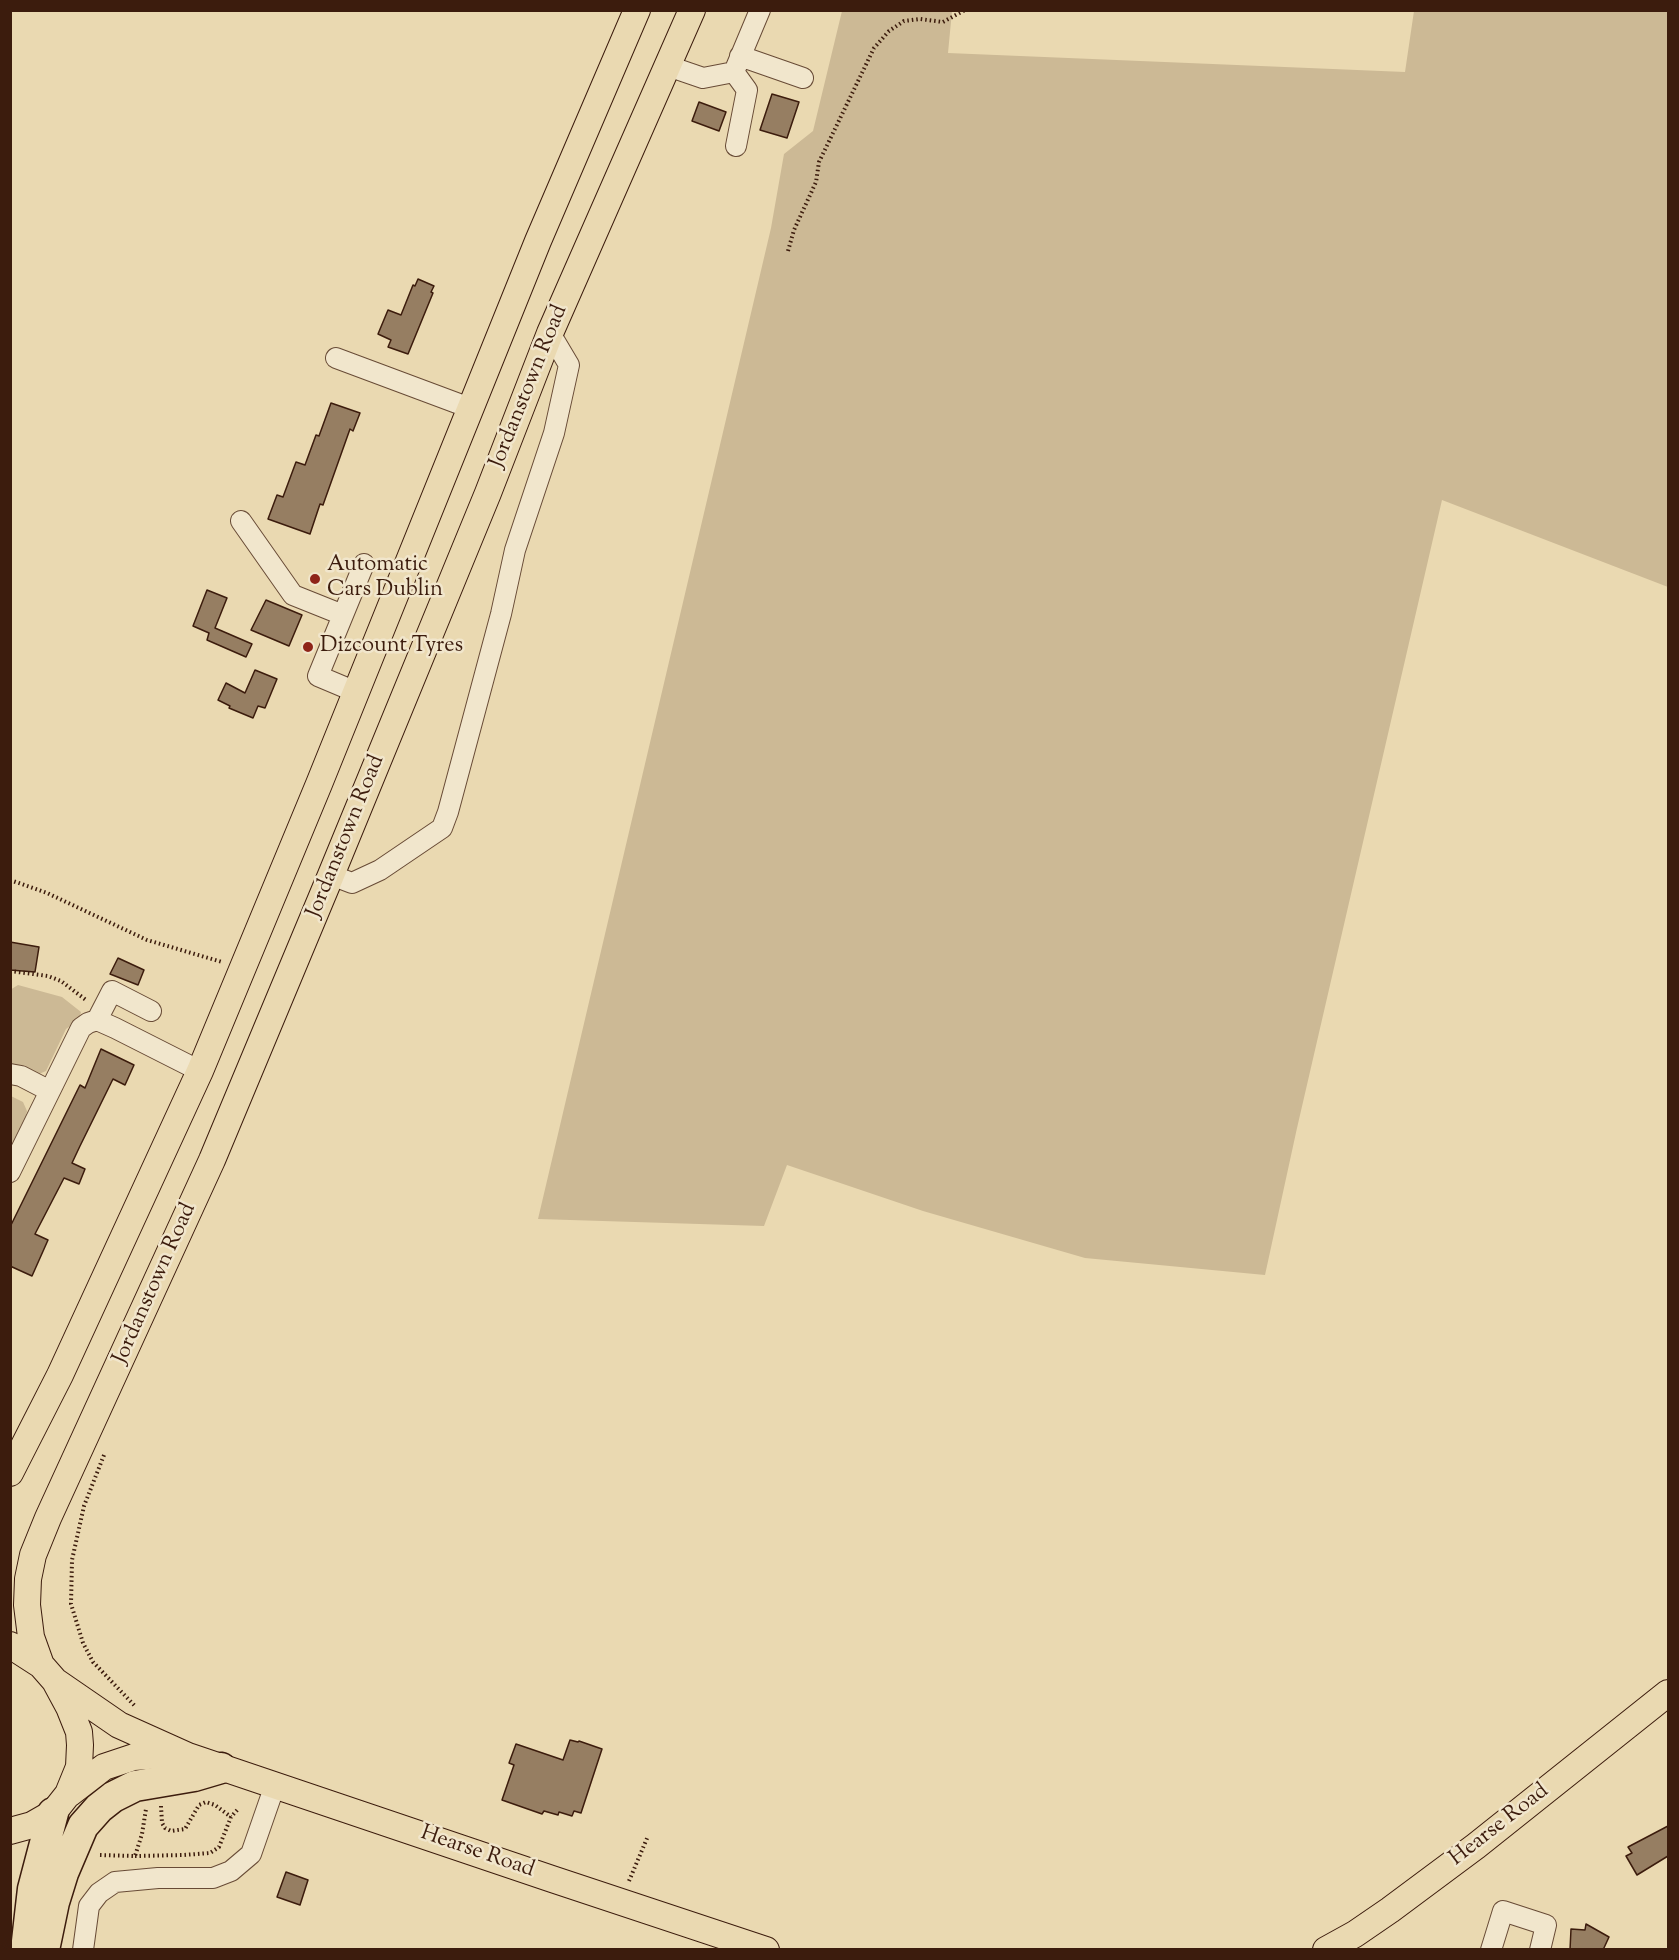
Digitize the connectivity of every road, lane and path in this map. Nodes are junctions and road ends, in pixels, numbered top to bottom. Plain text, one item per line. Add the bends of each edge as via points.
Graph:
1 (637, 10) edge
2 (692, 10) edge
3 (760, 10) edge
4 (965, 10) edge
5 (737, 64) junction
6 (668, 66) junction
7 (803, 78) dead end
8 (736, 146) dead end
9 (788, 251) dead end
10 (550, 333) junction
11 (336, 358) dead end
12 (470, 408) junction
13 (241, 521) dead end
14 (364, 564) dead end
15 (343, 615) junction
16 (356, 692) junction
17 (332, 875) junction
18 (10, 880) edge
19 (242, 970) junction
20 (10, 971) edge
21 (151, 1011) dead end
22 (97, 1020) junction
23 (200, 1071) junction
24 (10, 1074) edge
25 (50, 1091) junction
26 (10, 1172) edge
27 (105, 1451) dead end
28 (10, 1473) edge
29 (10, 1646) edge
30 (48, 1673) junction
31 (1668, 1694) edge
32 (136, 1708) dead end
33 (188, 1756) junction
34 (221, 1768) junction
35 (275, 1785) junction
36 (167, 1800) dead end
37 (61, 1803) junction
38 (146, 1806) dead end
39 (239, 1808) dead end
40 (231, 1817) junction
41 (10, 1831) edge
42 (648, 1836) dead end
43 (100, 1855) dead end
44 (135, 1856) junction
45 (621, 1902) junction
46 (26, 1950) edge
47 (44, 1950) edge
48 (84, 1950) edge
49 (766, 1950) edge
50 (1326, 1950) edge
51 (1491, 1950) edge
52 (1540, 1950) edge

1 - 12 main road, Jordanstown Road
2 - 6 main road, Jordanstown Road
3 - 5 street
4 - 9 path via 943,22 904,21 874,48 819,162 816,182
5 - 6 street via 703,78
5 - 7 street
5 - 8 street via 747,90
6 - 10 main road, Jordanstown Road
10 - 17 main road, Jordanstown Road
10 - 17 street via 569,365 554,433 515,550 442,828 380,870 352,883
11 - 12 street
12 - 16 main road, Jordanstown Road
13 - 15 street via 293,595
14 - 15 street
15 - 16 street via 318,676
16 - 19 main road, Jordanstown Road
17 - 30 main road, Jordanstown Road via 212,1160 33,1555 27,1605 31,1637
18 - 19 path via 147,940 208,956
19 - 23 main road, Jordanstown Road
20 - 22 path via 61,981 91,1004
21 - 22 street via 112,991
22 - 23 street
22 - 25 street via 81,1028
23 - 28 main road, Jordanstown Road via 60,1375
24 - 25 street
25 - 26 street
27 - 32 path via 84,1506 72,1560 71,1604 93,1662
29 - 30 main road, Hearse Road
30 - 33 main road, Hearse Road via 119,1725
30 - 37 main road, Jordanstown Road via 79,1732 79,1767
31 - 50 main road, Hearse Road via 1419,1889
33 - 34 main road, Hearse Road
33 - 37 main road, Hearse Road via 134,1757 104,1767
34 - 35 main road, Hearse Road
34 - 47 highway via 135,1786 99,1808 83,1826 63,1874
35 - 45 main road, Hearse Road
35 - 48 street via 251,1854 231,1871 213,1878 115,1882 89,1906
36 - 40 path via 160,1806 160,1817 171,1831 185,1829 199,1804 206,1802
37 - 41 main road, Hearse Road via 32,1825
37 - 46 highway via 33,1889
38 - 44 path
39 - 40 path
40 - 44 path via 219,1847 210,1853
42 - 45 path
43 - 44 path
45 - 49 main road, Hearse Road
51 - 52 street via 1503,1911 1546,1924

